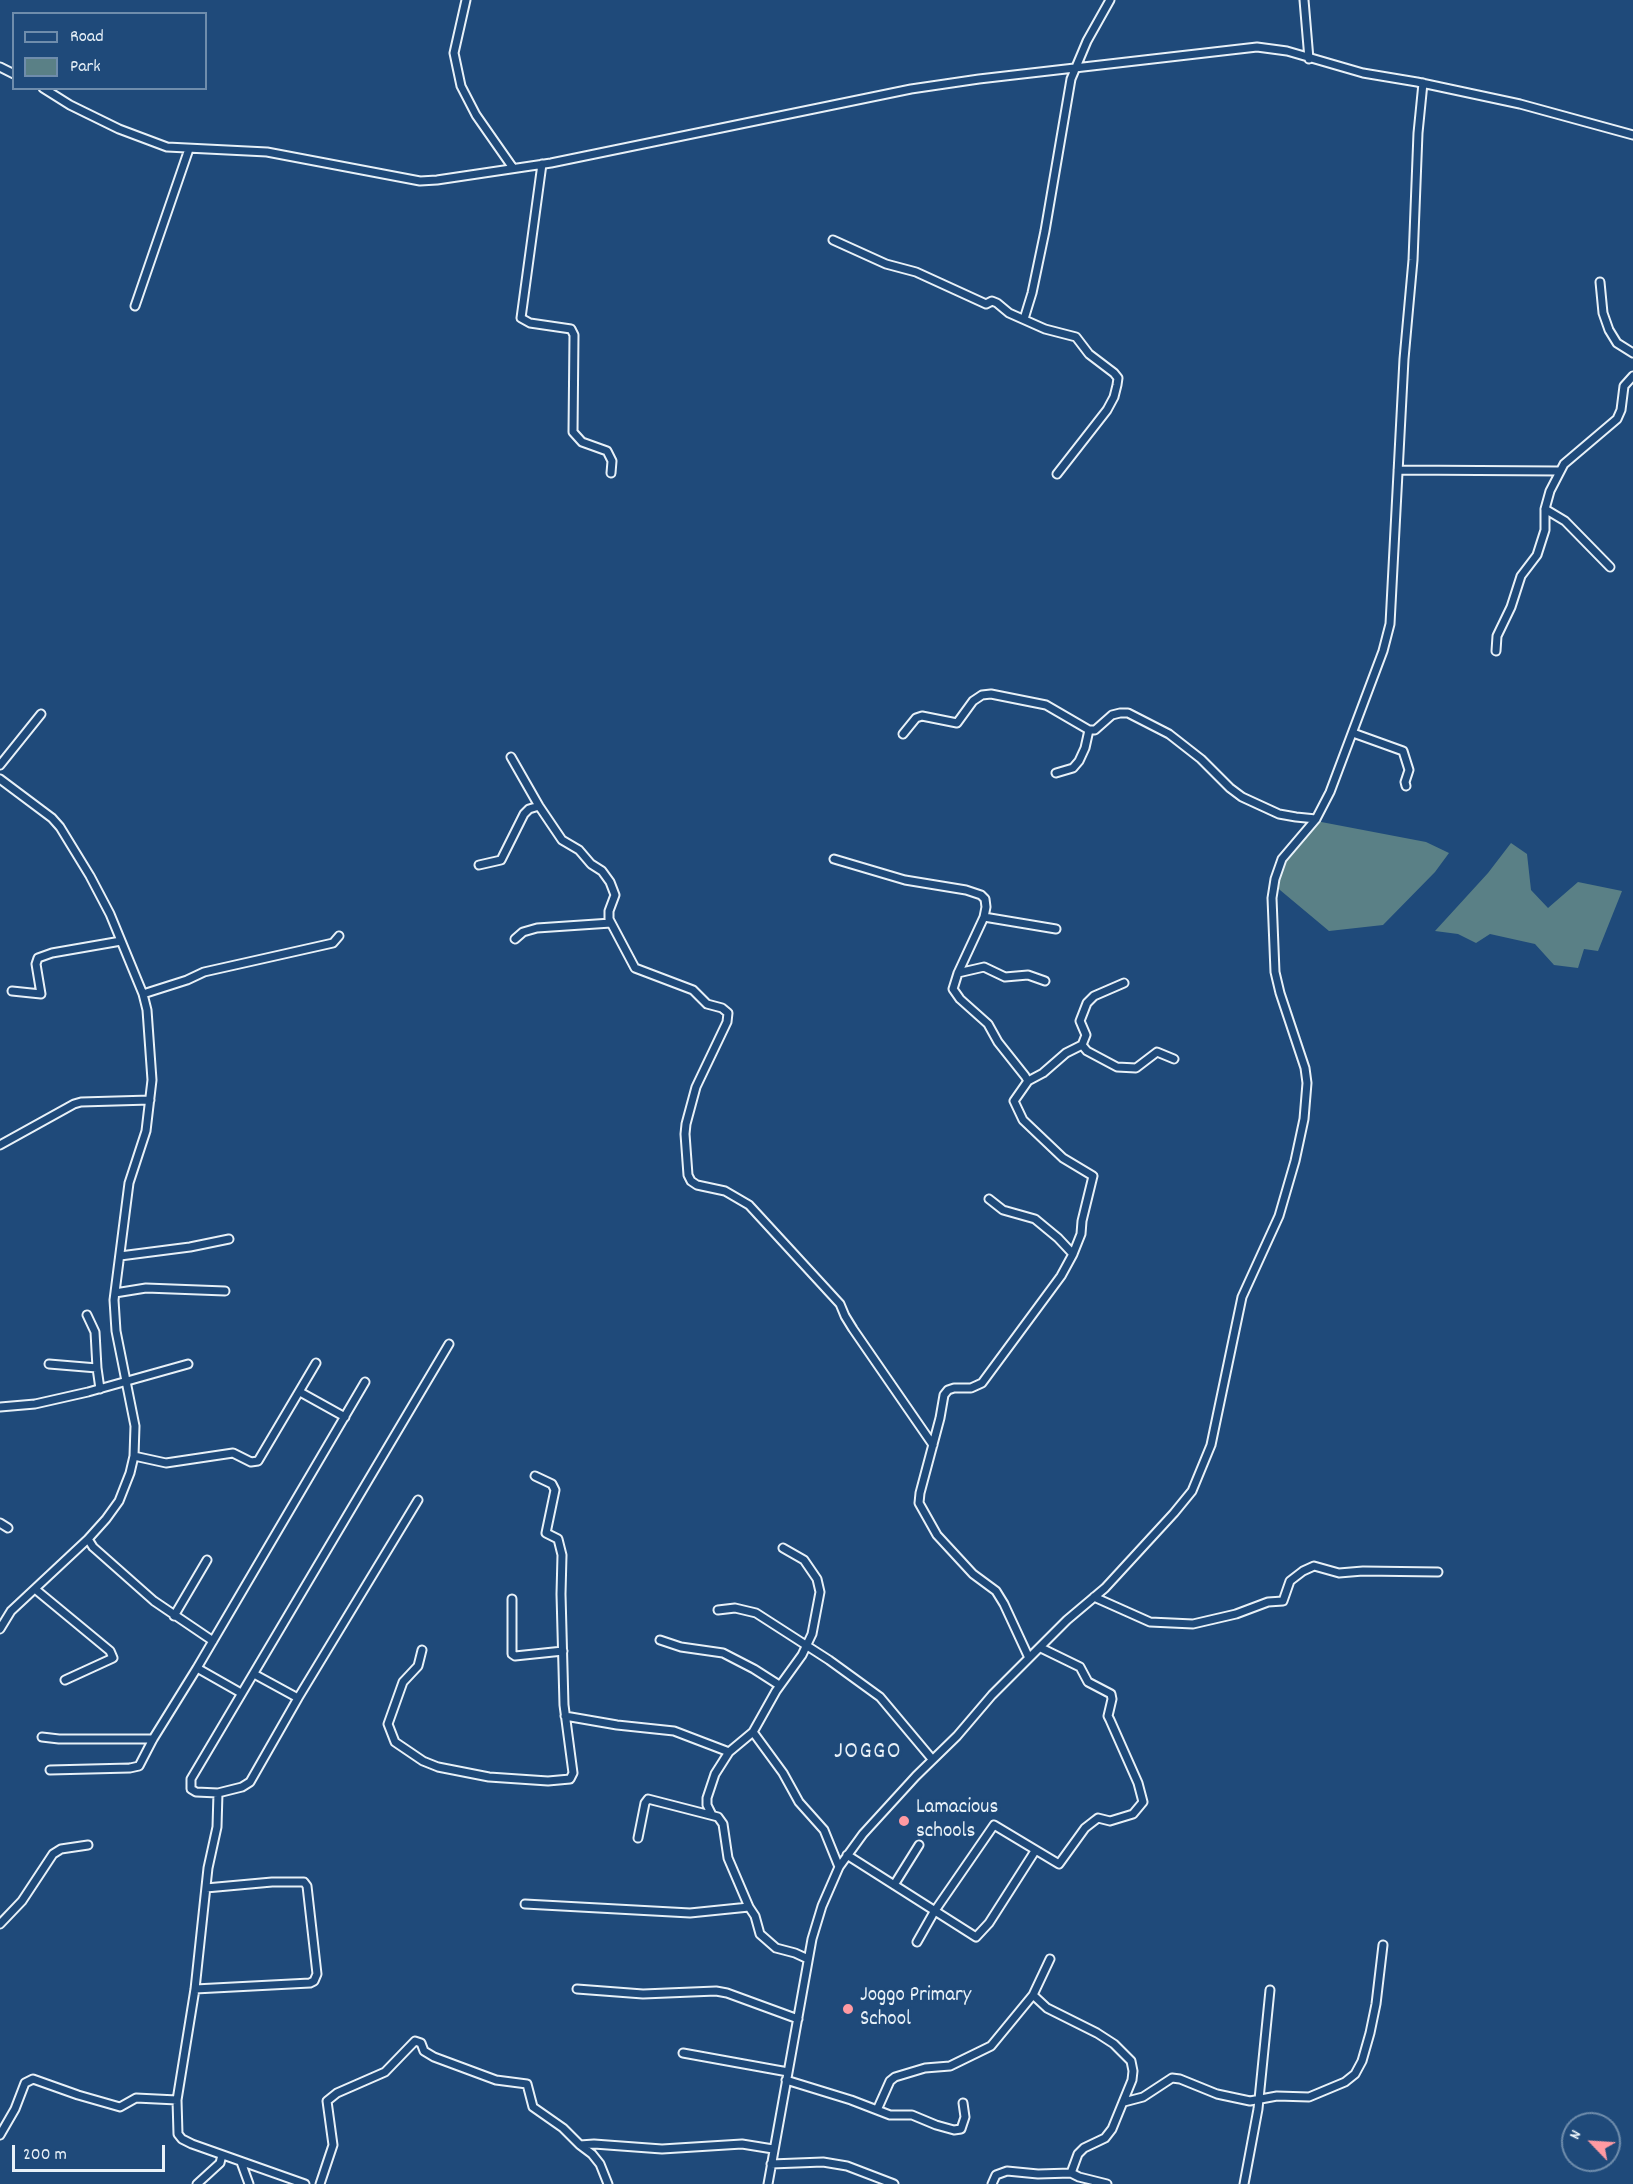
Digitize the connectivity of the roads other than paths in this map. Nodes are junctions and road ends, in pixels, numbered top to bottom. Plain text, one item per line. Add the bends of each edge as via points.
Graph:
1 (466, 0) edge
2 (1110, 0) edge
3 (1304, 0) edge
4 (1309, 59) junction
5 (1074, 68) junction
6 (1423, 83) junction
7 (46, 90) edge
8 (1633, 135) edge
9 (189, 149) junction
10 (542, 164) junction
11 (513, 168) junction
12 (833, 240) dead end
13 (1600, 282) dead end
14 (135, 306) dead end
15 (1024, 319) junction
16 (1633, 353) edge
17 (1633, 376) edge
18 (1398, 470) junction
19 (1560, 471) junction
20 (611, 473) dead end
21 (1057, 474) dead end
22 (1545, 509) junction
23 (1610, 567) dead end
24 (1496, 651) dead end
25 (41, 714) dead end
26 (1089, 730) junction
27 (1353, 733) junction
28 (903, 734) dead end
29 (512, 757) dead end
30 (0, 765) edge
31 (1056, 773) dead end
32 (0, 779) edge
33 (1406, 786) dead end
34 (539, 806) junction
35 (1316, 819) junction
36 (834, 859) dead end
37 (479, 865) dead end
38 (984, 916) junction
39 (611, 923) junction
40 (1056, 929) dead end
41 (339, 936) dead end
42 (515, 939) dead end
43 (121, 941) junction
44 (958, 973) junction
45 (1045, 981) dead end
46 (1124, 983) dead end
47 (12, 991) dead end
48 (143, 994) junction
49 (1082, 1045) junction
50 (1174, 1059) dead end
51 (1028, 1081) junction
52 (150, 1100) junction
53 (0, 1145) edge
54 (989, 1199) dead end
55 (229, 1239) dead end
56 (1073, 1254) junction
57 (120, 1256) junction
58 (225, 1291) dead end
59 (115, 1293) junction
60 (87, 1315) dead end
61 (449, 1344) dead end
62 (316, 1363) dead end
63 (49, 1364) dead end
64 (188, 1364) dead end
65 (97, 1368) junction
66 (126, 1382) junction
67 (365, 1382) dead end
68 (100, 1389) junction
69 (300, 1392) junction
70 (0, 1407) edge
71 (345, 1417) junction
72 (933, 1445) junction
73 (134, 1456) junction
74 (535, 1476) dead end
75 (418, 1500) dead end
76 (0, 1523) edge
77 (8, 1528) dead end
78 (88, 1539) junction
79 (783, 1548) dead end
80 (207, 1560) dead end
81 (1438, 1572) dead end
82 (35, 1589) junction
83 (1094, 1597) junction
84 (512, 1599) dead end
85 (718, 1610) dead end
86 (174, 1616) junction
87 (0, 1629) edge
88 (660, 1640) dead end
89 (213, 1641) junction
90 (807, 1646) junction
91 (1041, 1648) junction
92 (422, 1650) dead end
93 (563, 1651) junction
94 (1029, 1658) junction
95 (197, 1668) junction
96 (254, 1674) junction
97 (65, 1680) dead end
98 (779, 1685) junction
99 (242, 1693) junction
100 (298, 1698) junction
101 (565, 1716) junction
102 (753, 1732) junction
103 (42, 1737) dead end
104 (153, 1739) junction
105 (729, 1752) junction
106 (933, 1759) junction
107 (50, 1770) dead end
108 (218, 1793) junction
109 (712, 1815) junction
110 (638, 1838) dead end
111 (88, 1845) dead end
112 (919, 1845) dead end
113 (1035, 1851) junction
114 (847, 1855) junction
115 (839, 1867) junction
116 (894, 1885) junction
117 (206, 1888) junction
118 (525, 1904) dead end
119 (749, 1907) junction
120 (934, 1912) junction
121 (0, 1924) edge
122 (917, 1942) dead end
123 (1383, 1945) dead end
124 (808, 1959) junction
125 (1050, 1959) dead end
126 (195, 1989) junction
127 (577, 1989) dead end
128 (1270, 1990) dead end
129 (1034, 1995) junction
130 (798, 2019) junction
131 (682, 2052) dead end
132 (787, 2076) junction
133 (177, 2100) junction
134 (1258, 2101) junction
135 (1124, 2102) junction
136 (963, 2103) dead end
137 (877, 2110) junction
138 (0, 2135) edge
139 (580, 2145) junction
140 (773, 2149) junction
141 (222, 2155) junction
142 (241, 2162) junction
143 (771, 2164) junction
144 (1071, 2173) junction
145 (197, 2184) edge
146 (249, 2184) edge
147 (305, 2184) edge
148 (320, 2184) edge
149 (608, 2184) edge
150 (768, 2184) edge
151 (894, 2184) edge
152 (992, 2184) edge
153 (1107, 2184) edge
154 (1244, 2184) edge

1 - 11 street via 454,53 461,86
2 - 5 street
3 - 4 street
4 - 5 street via 1257,47
4 - 6 street
5 - 10 street via 911,88
5 - 15 street via 1045,231
6 - 8 street via 1521,104
6 - 18 street
7 - 9 street via 141,138
9 - 11 street via 267,152 420,181
9 - 14 street
10 - 11 street
10 - 20 street via 521,318 571,329 573,432 582,442 607,451 612,461
12 - 15 street via 986,304 997,303
13 - 16 street via 1609,330 1617,343
15 - 21 street via 1076,337 1089,354 1118,378 1107,410
17 - 19 street via 1624,386 1621,410 1613,424 1588,442
18 - 19 street
18 - 27 street via 1390,624
19 - 22 street
22 - 23 street via 1565,521
22 - 24 street via 1545,530 1537,555 1521,576 1497,636
25 - 30 street
26 - 28 street via 1046,705 991,694 973,701 957,723 922,716
26 - 31 street via 1079,761 1073,768
26 - 35 street via 1095,730 1112,715 1128,713 1168,734 1242,797 1279,814
27 - 33 street via 1403,750 1409,770
27 - 35 street
29 - 34 street
32 - 43 street via 60,827 90,876
34 - 37 street via 524,814 501,860
34 - 39 street via 562,840 579,850 610,882 615,895 609,911
35 - 83 street via 1282,859 1272,898 1275,972 1307,1083 1301,1130 1282,1205 1242,1297 1211,1445 1199,1477 1174,1513
36 - 38 street via 905,880 976,893 984,899
38 - 40 street
38 - 44 street
39 - 42 street via 537,928
39 - 72 street via 635,968 693,990 702,1001 728,1013 696,1087 686,1124 691,1181 725,1191 749,1205 840,1304
41 - 48 street via 333,944 204,972
43 - 47 street via 38,958 41,994
43 - 48 street
44 - 45 street via 984,967 1005,977 1028,975
44 - 51 street via 955,993 988,1024
46 - 49 street via 1087,1003 1080,1021 1086,1035
48 - 52 street via 152,1080
49 - 50 street via 1117,1067 1136,1068 1157,1052
49 - 51 street
51 - 56 street via 1014,1101 1023,1120 1063,1158 1094,1176
52 - 53 street via 74,1104
52 - 57 street via 146,1131 129,1183
54 - 56 street via 1003,1210 1035,1220
55 - 57 street
56 - 72 street via 982,1383 948,1390
57 - 59 street
58 - 59 street via 146,1288
59 - 66 street via 116,1331
60 - 65 street via 95,1332
61 - 96 street
62 - 69 street
63 - 65 street
64 - 66 street
65 - 68 street
66 - 68 street
66 - 73 street via 135,1426
67 - 71 street
68 - 70 street via 34,1404
69 - 71 street
69 - 73 street via 258,1461 233,1454 166,1463
71 - 89 street
72 - 94 street via 920,1493 923,1513 963,1564 996,1591
73 - 78 street via 119,1501
74 - 93 street via 552,1484 555,1490 546,1533 558,1539 562,1554
75 - 100 street
76 - 77 street
78 - 82 street
78 - 86 street
79 - 90 street via 804,1560 817,1579 818,1609
80 - 86 street
81 - 83 street via 1339,1573 1308,1568 1290,1581 1283,1601 1193,1624 1150,1622
82 - 87 street via 10,1611
82 - 97 street via 110,1651 113,1658
83 - 91 street
84 - 93 street via 512,1654
85 - 90 street via 747,1610
86 - 89 street
88 - 98 street via 723,1653
89 - 95 street
90 - 98 street
90 - 106 street via 880,1697
91 - 94 street
91 - 113 street via 1080,1667 1088,1682 1111,1694 1108,1716 1143,1802 1133,1814 1110,1821 1098,1818 1085,1828 1059,1864
92 - 101 street via 418,1666 403,1682 388,1724 395,1742 430,1765 489,1777 565,1781 573,1773
93 - 101 street
94 - 106 street
95 - 99 street
95 - 104 street
96 - 99 street
96 - 100 street
98 - 102 street
99 - 108 street via 191,1779 190,1786 196,1792
100 - 108 street via 250,1782
101 - 105 street via 674,1731
102 - 105 street
102 - 115 street via 799,1802 824,1830
103 - 104 street
104 - 107 street via 139,1766
105 - 109 street via 710,1785 707,1804
106 - 114 street
108 - 117 street via 217,1827
109 - 110 street via 648,1799
109 - 119 street via 723,1824 728,1858
111 - 121 street via 53,1854 22,1901
112 - 116 street
113 - 120 street via 976,1937
113 - 120 street via 993,1825
114 - 115 street
114 - 116 street
115 - 124 street via 822,1906
116 - 120 street
117 - 126 street
117 - 126 street via 304,1882 317,1974 310,1983
118 - 119 street via 690,1913
119 - 124 street via 766,1942
120 - 122 street
123 - 134 street via 1376,2004 1355,2074 1309,2097 1277,2096
124 - 130 street
125 - 129 street
126 - 133 street
127 - 130 street via 643,1994 716,1991
128 - 134 street
129 - 135 street via 1047,2008 1114,2044 1131,2061 1132,2080
129 - 137 street via 991,2046 950,2066 895,2077
130 - 132 street
131 - 132 street
132 - 137 street
132 - 140 street
133 - 138 street via 135,2098 120,2107 33,2079 25,2083
133 - 141 street via 178,2134 182,2139
134 - 135 street via 1217,2094 1172,2078 1143,2097
134 - 154 street
135 - 144 street via 1112,2129 1105,2138 1078,2154
136 - 137 street via 963,2126 954,2130 912,2115 890,2115
139 - 140 street via 662,2149 742,2144
139 - 148 street via 533,2107 527,2084 496,2080 434,2057 415,2041 385,2072 327,2101 333,2145
139 - 149 street via 600,2163
140 - 143 street
141 - 142 street
141 - 145 street via 220,2163
142 - 146 street
142 - 147 street
143 - 150 street
143 - 151 street via 823,2162 847,2166
144 - 152 street via 1007,2171 996,2175
144 - 153 street

